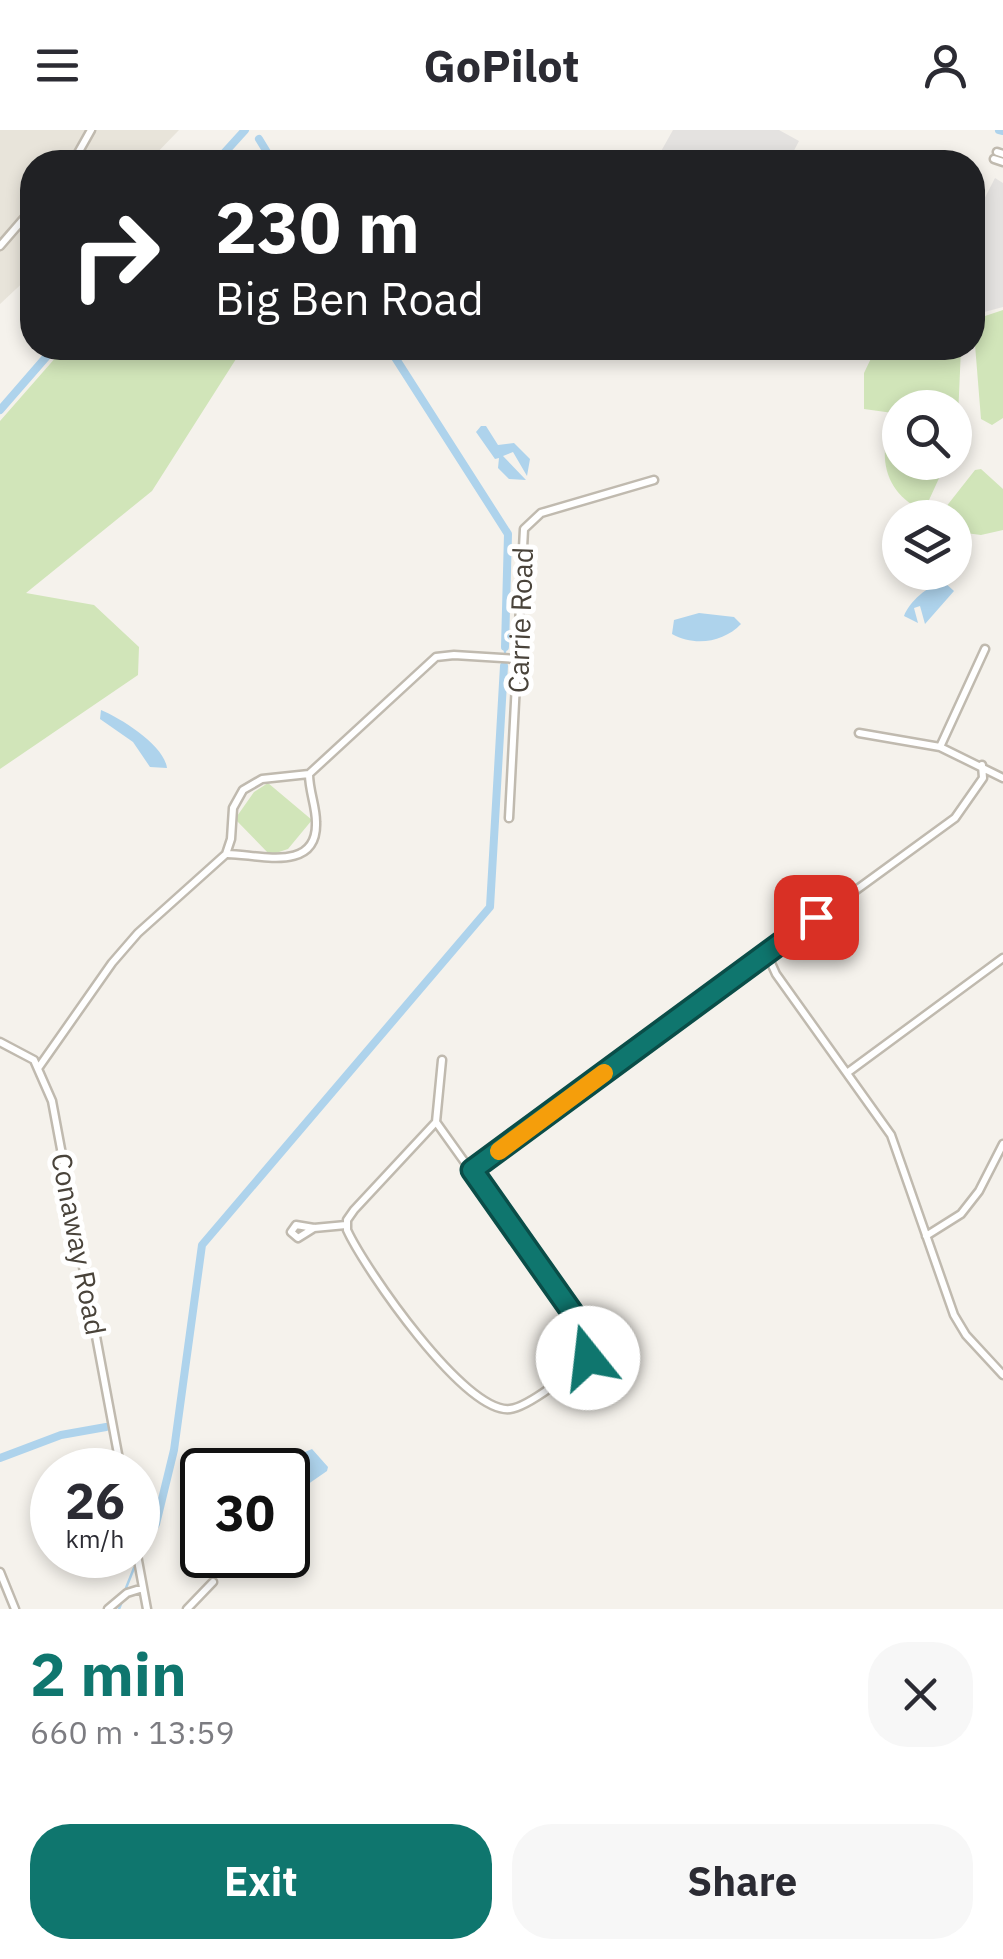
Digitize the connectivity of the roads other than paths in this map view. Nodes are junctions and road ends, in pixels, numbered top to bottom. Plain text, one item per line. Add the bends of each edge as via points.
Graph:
1 (998, 155) edge
2 (1003, 162) edge
3 (20, 223) edge
4 (0, 246) edge
5 (654, 480) dead end
6 (985, 649) dead end
7 (516, 659) junction
8 (860, 733) dead end
9 (940, 747) junction
10 (982, 765) junction
11 (309, 774) junction
12 (1003, 778) edge
13 (509, 818) dead end
14 (226, 854) junction
15 (767, 954) junction
16 (1003, 958) edge
17 (0, 1042) edge
18 (442, 1060) dead end
19 (40, 1067) junction
20 (847, 1073) junction
21 (436, 1122) junction
22 (1003, 1144) edge
23 (472, 1170) junction
24 (346, 1225) junction
25 (314, 1228) dead end
26 (926, 1236) junction
27 (1003, 1375) edge
28 (117, 1448) edge
29 (0, 1572) edge
30 (140, 1578) edge
31 (213, 1582) dead end
32 (142, 1588) junction
33 (15, 1609) edge
34 (108, 1609) edge
35 (148, 1609) edge
36 (188, 1609) edge

1 - 2 street
3 - 4 street
5 - 7 street, Carrie Road via 528,522
6 - 9 street
7 - 11 street via 436,658
7 - 13 street, Carrie Road
8 - 9 street
9 - 10 street
10 - 12 street
10 - 15 street via 983,778 955,818
11 - 14 street via 262,779 244,790 233,808
11 - 14 street via 316,822 306,848 281,860
14 - 19 street via 138,933
15 - 20 street
15 - 23 street
16 - 20 street
17 - 19 street
18 - 21 street
19 - 28 street, Conaway Road via 59,1135
20 - 26 street via 890,1135
21 - 23 street
21 - 24 street
22 - 26 street via 962,1214
23 - 24 street via 591,1339 588,1358 512,1410 497,1408 435,1359
24 - 25 street
26 - 27 street via 958,1325
29 - 33 street
30 - 32 street
31 - 36 street
32 - 34 street
32 - 35 street

